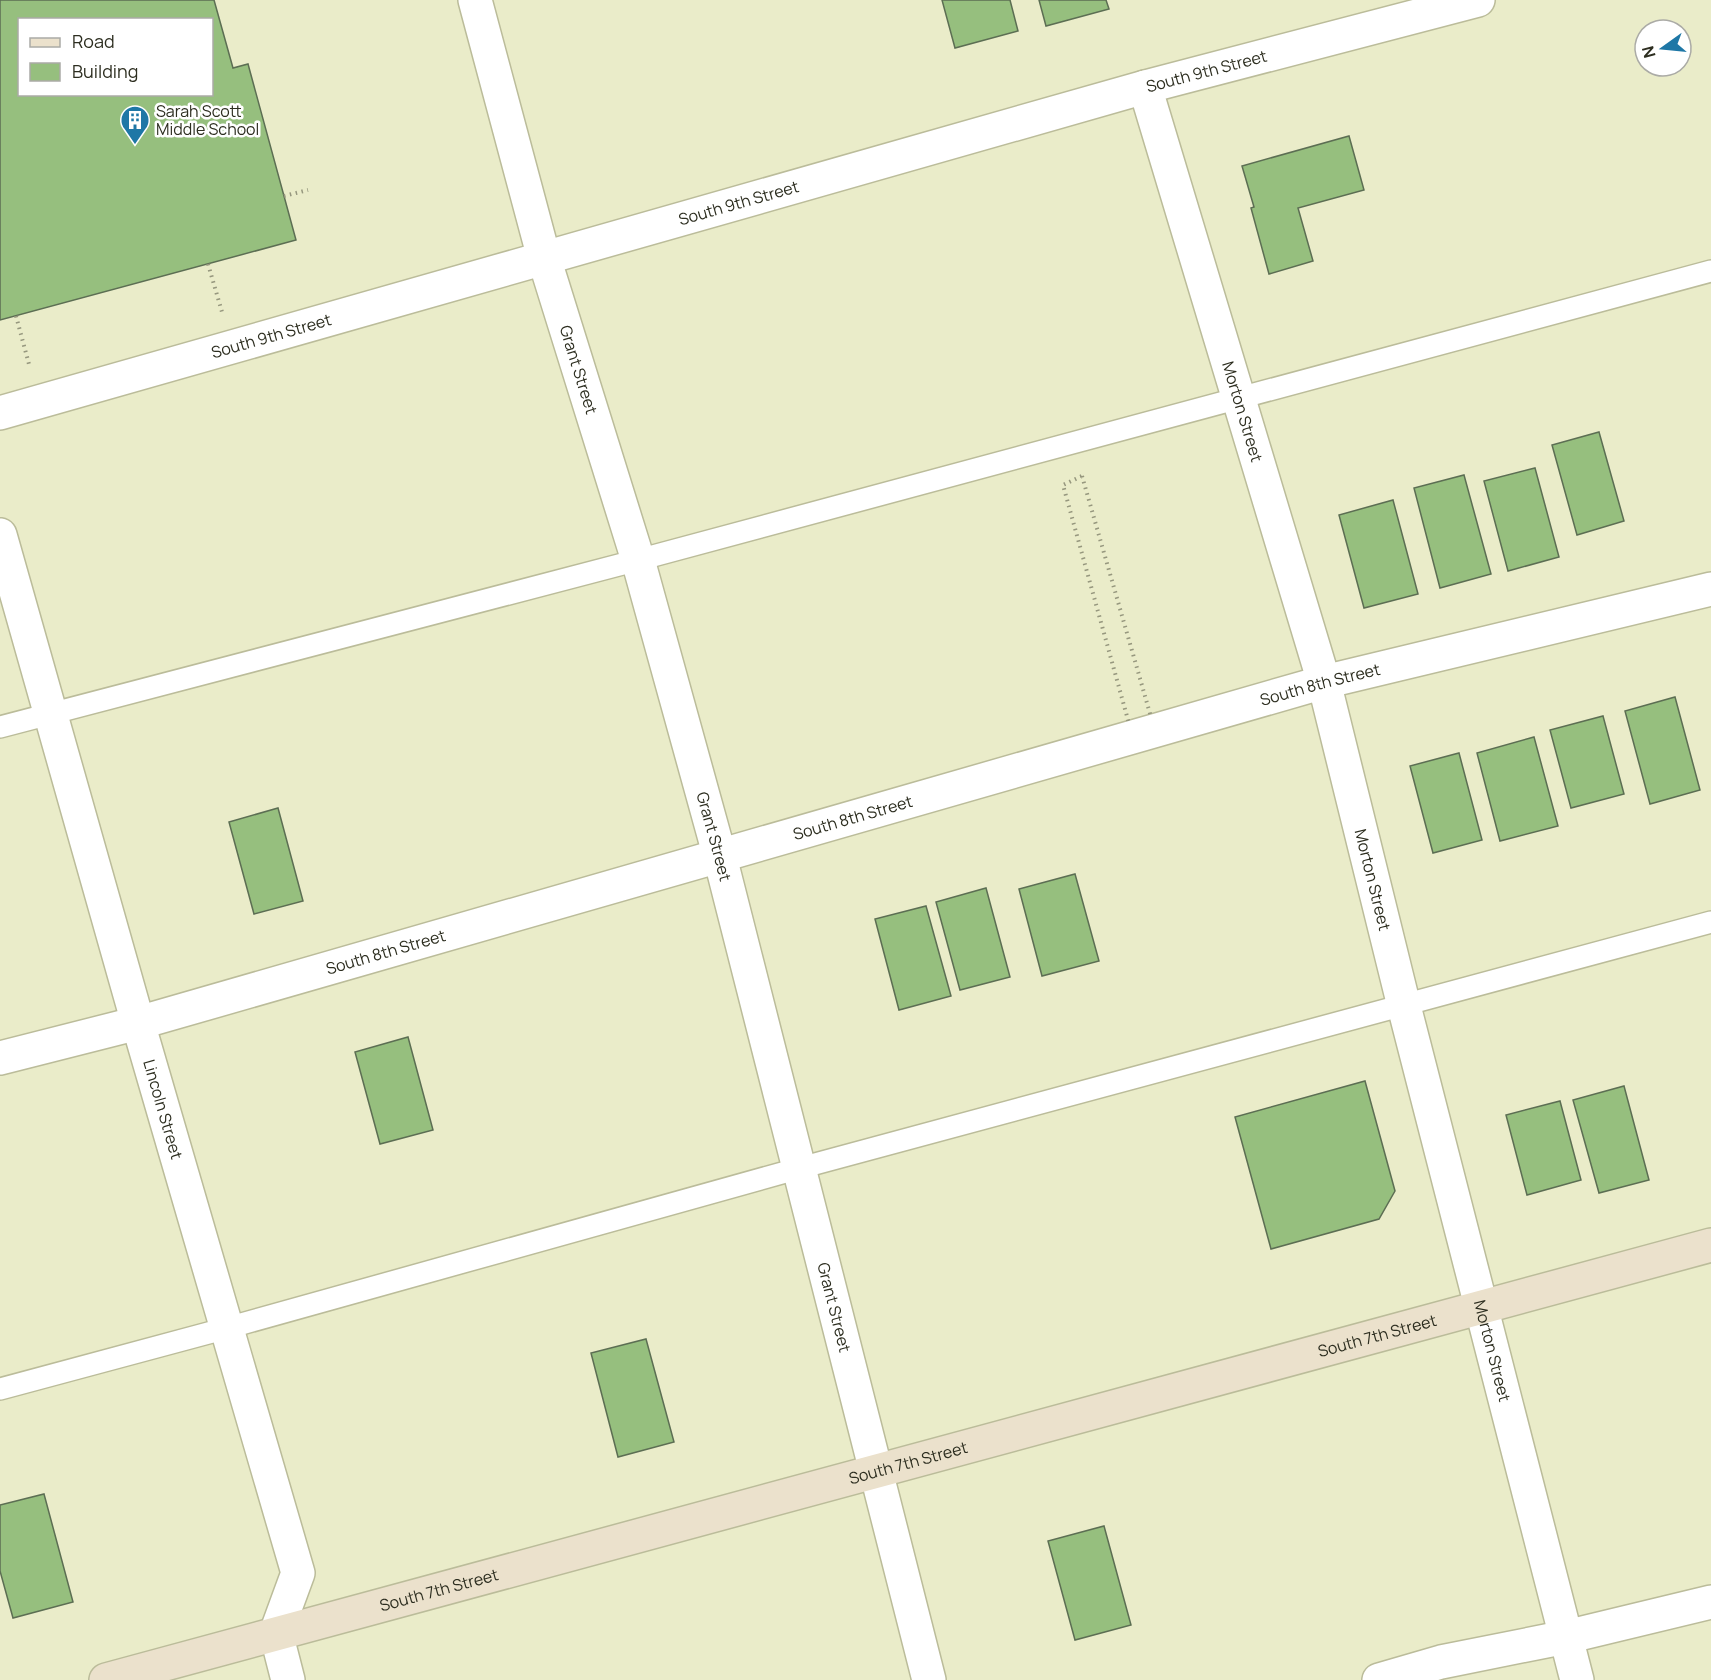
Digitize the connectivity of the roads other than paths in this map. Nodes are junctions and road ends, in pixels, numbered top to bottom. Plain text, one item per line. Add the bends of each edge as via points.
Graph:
1 (475, 0) edge
2 (1478, 0) edge
3 (1145, 87) junction
4 (544, 258) junction
5 (1711, 271) edge
6 (1239, 399) junction
7 (0, 413) edge
8 (0, 535) edge
9 (638, 560) junction
10 (1711, 589) edge
11 (1324, 682) junction
12 (50, 713) junction
13 (0, 727) edge
14 (720, 857) junction
15 (1711, 922) edge
16 (1404, 1006) junction
17 (138, 1023) junction
18 (0, 1058) edge
19 (800, 1168) junction
20 (1711, 1245) edge
21 (1481, 1307) junction
22 (227, 1328) junction
23 (0, 1389) edge
24 (877, 1472) junction
25 (1711, 1602) edge
26 (276, 1633) junction
27 (1566, 1637) junction
28 (106, 1680) edge
29 (288, 1680) edge
30 (929, 1680) edge
31 (1379, 1680) edge
32 (1577, 1680) edge

1 - 4 street, Grant Street
2 - 3 street, South 9th Street
3 - 4 street, South 9th Street
3 - 6 street, Morton Street
4 - 7 street, South 9th Street
4 - 9 street, Grant Street
5 - 6 lane
6 - 9 lane
6 - 11 street, Morton Street
8 - 12 street, Lincoln Street
9 - 12 lane
9 - 14 street, Grant Street
10 - 11 street, South 8th Street
11 - 14 street, South 8th Street
11 - 16 street, Morton Street
12 - 13 lane
12 - 17 street, Lincoln Street
14 - 17 street, South 8th Street
14 - 19 street, Grant Street
15 - 16 lane
16 - 19 lane
16 - 21 street, Morton Street
17 - 18 street, South 8th Street
17 - 22 street, Lincoln Street
19 - 22 lane
19 - 24 street, Grant Street
20 - 21 main road, South 7th Street
21 - 24 main road, South 7th Street
21 - 27 street, Morton Street
22 - 23 lane
22 - 26 street, Lincoln Street via 298,1573
24 - 26 main road, South 7th Street
24 - 30 street, Grant Street
25 - 27 street
26 - 28 main road, South 7th Street
26 - 29 street
27 - 31 street via 1441,1662
27 - 32 street, Morton Street

